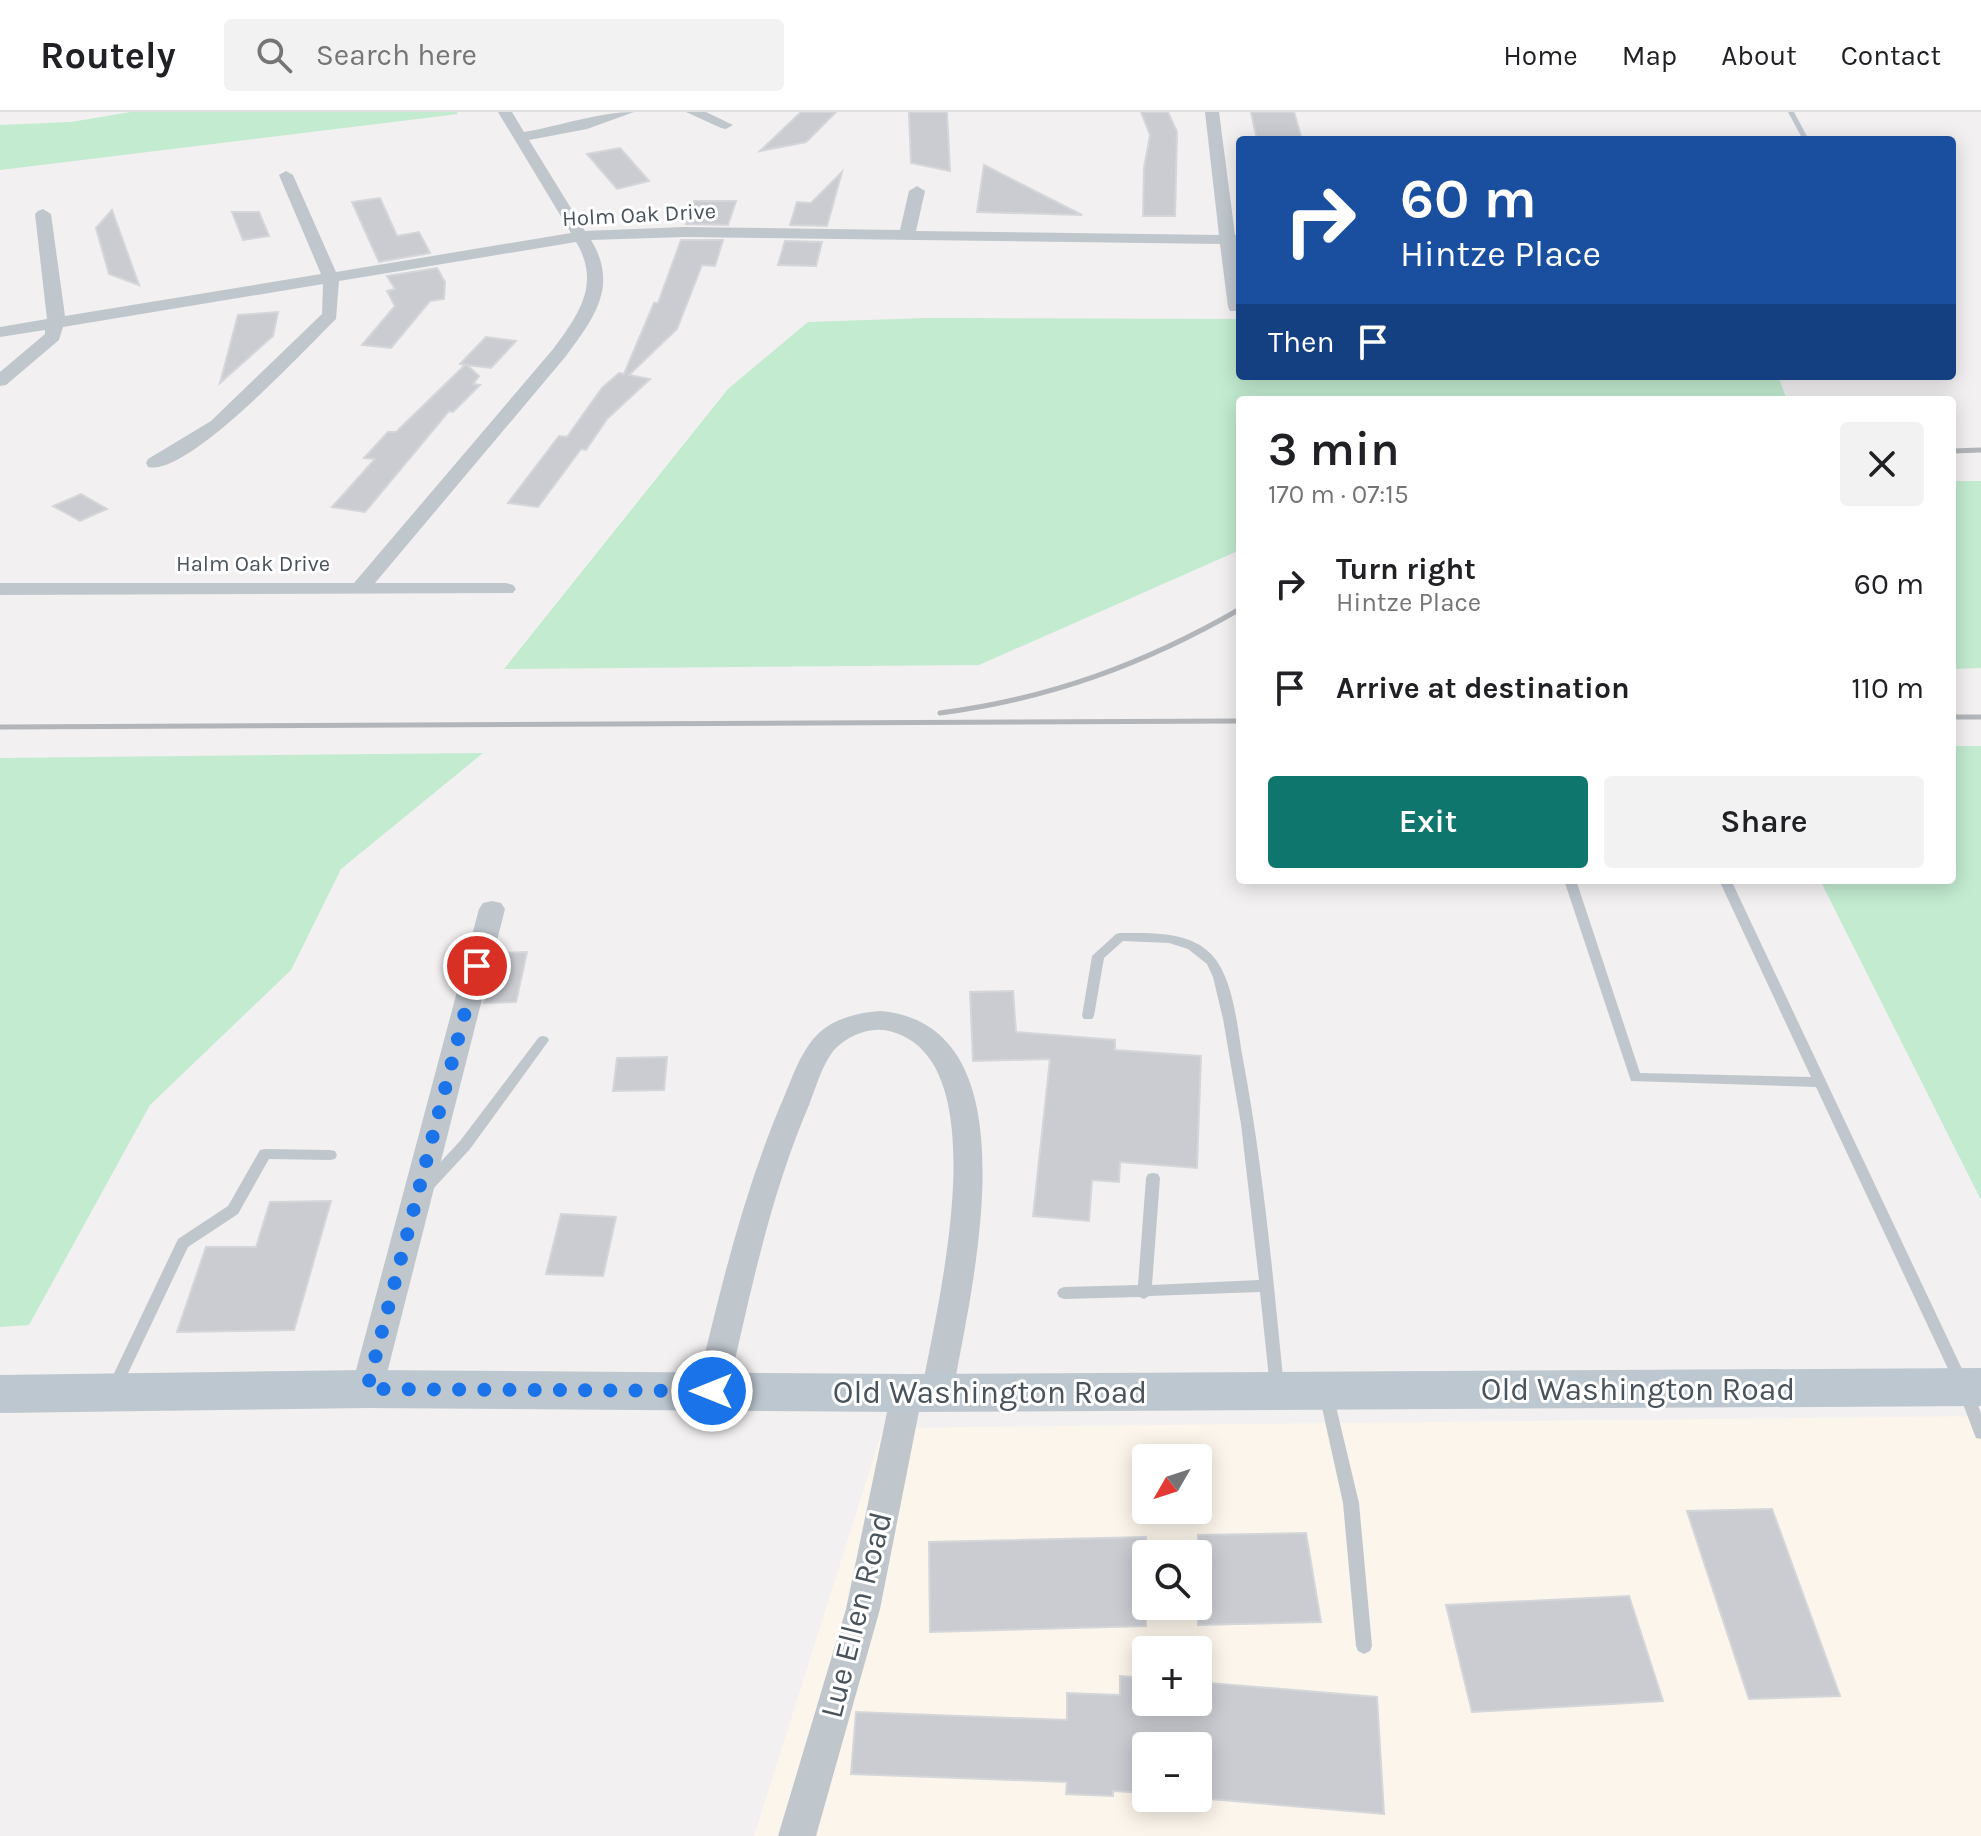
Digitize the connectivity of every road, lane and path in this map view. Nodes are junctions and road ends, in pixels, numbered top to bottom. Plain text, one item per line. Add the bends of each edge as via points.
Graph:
1 (505, 112) edge
2 (627, 112) edge
3 (693, 112) edge
4 (1212, 112) edge
5 (1791, 112) edge
6 (726, 125) dead end
7 (1804, 136) edge
8 (520, 137) junction
9 (286, 175) dead end
10 (917, 191) dead end
11 (43, 214) dead end
12 (582, 236) junction
13 (907, 236) junction
14 (1235, 240) edge
15 (331, 278) junction
16 (1236, 307) dead end
17 (54, 324) junction
18 (0, 332) edge
19 (0, 381) edge
20 (155, 463) dead end
21 (361, 587) junction
22 (0, 589) edge
23 (506, 589) dead end
24 (1571, 884) edge
25 (1727, 884) edge
26 (492, 909) dead end
27 (1088, 1016) dead end
28 (543, 1040) dead end
29 (1819, 1082) junction
30 (330, 1155) dead end
31 (1153, 1178) dead end
32 (417, 1196) junction
33 (1266, 1286) junction
34 (1064, 1293) dead end
35 (1144, 1293) junction
36 (1972, 1388) edge
37 (367, 1389) junction
38 (712, 1391) junction
39 (1277, 1391) junction
40 (1326, 1391) junction
41 (112, 1392) junction
42 (922, 1393) junction
43 (0, 1394) edge
44 (1981, 1433) edge
45 (1364, 1646) dead end
46 (797, 1836) edge

1 - 8 street
2 - 8 street
3 - 6 street
4 - 14 street
5 - 7 lane
8 - 12 street
9 - 15 street
10 - 13 street
11 - 17 street via 57,311
12 - 13 street, Holm Oak Drive
12 - 15 street, Holm Oak Drive
12 - 21 street via 597,278 585,319
13 - 14 street, Holm Oak Drive
14 - 16 street
15 - 17 street, Holm Oak Drive
15 - 20 street via 333,301 323,325 217,425
17 - 18 street, Holm Oak Drive
17 - 19 street via 53,336 42,348
21 - 22 street, Halm Oak Drive
21 - 23 street, Halm Oak Drive
24 - 29 lane via 1635,1078
25 - 29 lane
26 - 32 street
27 - 33 lane via 1098,956 1120,937 1162,937 1191,946 1212,961 1227,1004 1249,1117
28 - 32 lane via 465,1145
29 - 36 lane
30 - 41 lane via 265,1154 233,1210 183,1243
31 - 35 lane
32 - 37 street
33 - 35 lane
33 - 39 lane
34 - 35 lane
36 - 40 main road, Old Washington Road
36 - 44 lane
37 - 38 main road, Old Washington Road
37 - 41 main road, Old Washington Road
38 - 42 main road, Old Washington Road
38 - 42 street, Lue Ellen Road via 783,1129 827,1040 869,1021 895,1022 922,1034 953,1068 970,1135 965,1204
39 - 40 main road, Old Washington Road
39 - 42 main road, Old Washington Road
40 - 45 lane via 1351,1503
41 - 43 main road, Old Washington Road
42 - 46 street, Lue Ellen Road

